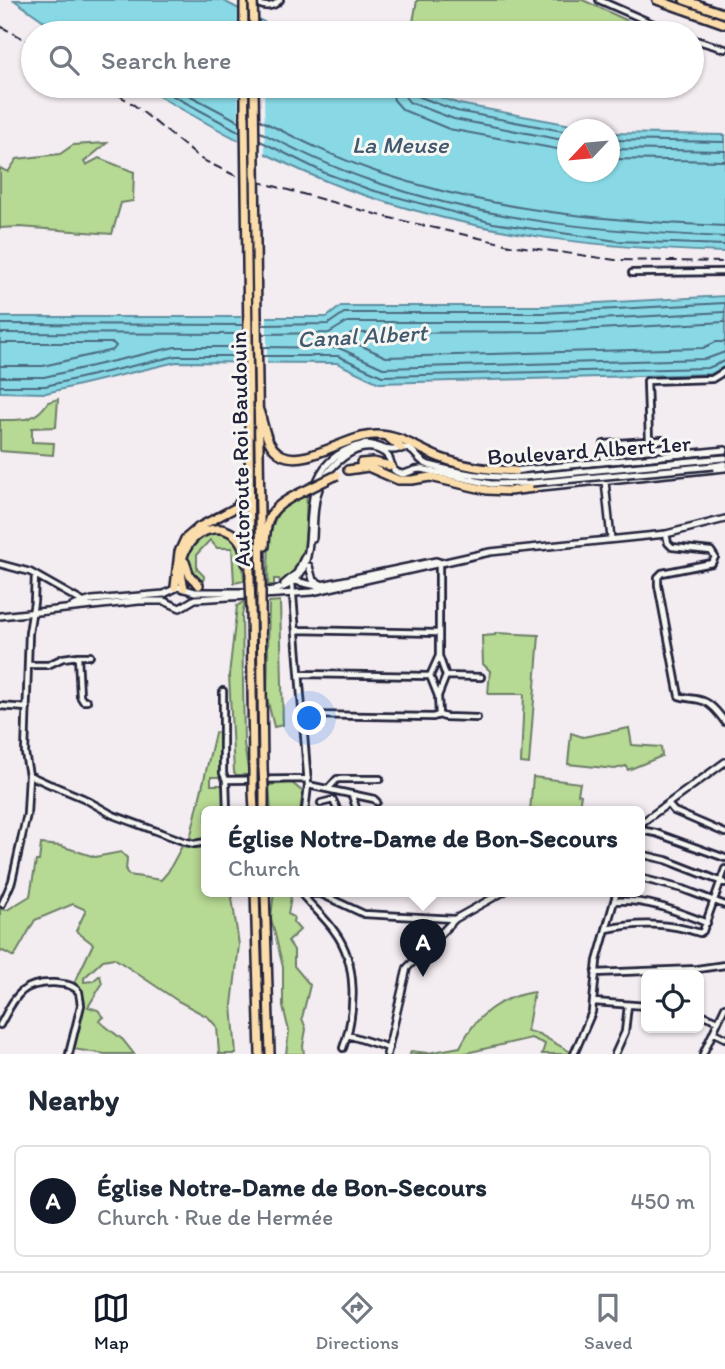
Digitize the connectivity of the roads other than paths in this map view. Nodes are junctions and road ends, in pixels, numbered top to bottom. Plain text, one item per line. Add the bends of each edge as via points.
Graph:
1 (249, 0) edge
2 (280, 0) edge
3 (599, 0) edge
4 (657, 0) edge
5 (684, 0) edge
6 (725, 14) edge
7 (246, 21) edge
8 (252, 21) edge
9 (647, 21) edge
10 (725, 24) edge
11 (704, 43) edge
12 (725, 49) edge
13 (245, 98) edge
14 (254, 98) edge
15 (725, 272) edge
16 (632, 273) dead end
17 (725, 372) edge
18 (258, 408) junction
19 (386, 436) junction
20 (662, 440) dead end
21 (649, 441) junction
22 (398, 449) junction
23 (725, 450) edge
24 (416, 458) junction
25 (725, 458) edge
26 (603, 462) junction
27 (714, 462) junction
28 (391, 463) junction
29 (725, 466) edge
30 (414, 469) junction
31 (348, 470) junction
32 (515, 471) junction
33 (473, 475) junction
34 (605, 481) junction
35 (249, 484) junction
36 (533, 485) junction
37 (725, 519) edge
38 (309, 526) junction
39 (666, 534) junction
40 (611, 539) junction
41 (184, 554) junction
42 (260, 556) junction
43 (439, 562) junction
44 (0, 564) edge
45 (309, 566) junction
46 (35, 575) junction
47 (250, 581) junction
48 (295, 583) junction
49 (199, 584) joint
50 (323, 585) junction
51 (179, 589) junction
52 (221, 590) junction
53 (269, 594) junction
54 (295, 594) junction
55 (83, 602) junction
56 (169, 603) junction
57 (188, 603) junction
58 (67, 608) junction
59 (33, 612) junction
60 (0, 616) edge
61 (296, 629) junction
62 (438, 633) junction
63 (78, 656) junction
64 (90, 656) dead end
65 (439, 656) junction
66 (29, 665) junction
67 (300, 674) junction
68 (430, 676) junction
69 (446, 676) junction
70 (481, 677) dead end
71 (223, 691) dead end
72 (438, 696) junction
73 (87, 701) dead end
74 (0, 706) edge
75 (27, 708) junction
76 (304, 715) junction
77 (439, 715) junction
78 (477, 718) dead end
79 (725, 722) edge
80 (725, 762) edge
81 (29, 775) junction
82 (380, 779) dead end
83 (226, 780) junction
84 (308, 782) junction
85 (330, 788) junction
86 (352, 795) junction
87 (377, 802) dead end
88 (321, 803) dead end
89 (668, 804) junction
90 (227, 806) edge
91 (254, 806) edge
92 (264, 806) edge
93 (306, 806) edge
94 (336, 806) edge
95 (355, 806) edge
96 (645, 820) edge
97 (645, 831) edge
98 (725, 833) edge
99 (201, 843) edge
100 (645, 855) edge
101 (725, 858) edge
102 (725, 869) edge
103 (645, 879) edge
104 (723, 883) edge
105 (255, 897) edge
106 (265, 897) edge
107 (304, 897) edge
108 (327, 897) edge
109 (494, 897) edge
110 (615, 897) edge
111 (614, 901) junction
112 (713, 902) junction
113 (2, 904) dead end
114 (725, 905) edge
115 (692, 917) junction
116 (455, 919) junction
117 (443, 920) junction
118 (707, 923) junction
119 (448, 926) junction
120 (688, 928) junction
121 (607, 929) junction
122 (725, 965) edge
123 (596, 973) junction
124 (594, 1002) junction
125 (628, 1005) junction
126 (641, 1006) edge
127 (725, 1007) edge
128 (704, 1015) edge
129 (718, 1021) junction
130 (0, 1025) edge
131 (713, 1032) junction
132 (348, 1035) junction
133 (725, 1038) edge
134 (343, 1048) dead end
135 (388, 1051) edge
136 (69, 1054) edge
137 (260, 1054) edge
138 (270, 1054) edge
139 (574, 1054) edge
140 (615, 1054) edge
141 (703, 1054) edge

1 - 2 street via 268,7
1 - 7 highway
1 - 8 highway, bridge
3 - 9 street
4 - 10 highway
5 - 6 highway
11 - 12 street
13 - 35 highway, Autoroute Roi Baudouin, bridge
14 - 18 highway, Autoroute Roi Baudouin, bridge
15 - 16 street
17 - 21 street via 712,379 647,381
18 - 19 highway via 268,442 288,457 307,456 363,436
18 - 42 highway, Autoroute Roi Baudouin
19 - 22 highway
19 - 32 highway via 457,463
20 - 21 street
21 - 26 street via 604,444
22 - 24 main road, Boulevard Albert 1er via 412,451
22 - 28 main road
22 - 38 main road, Boulevard Albert 1er via 363,444 332,460 316,484
23 - 26 main road
24 - 30 main road
24 - 33 main road, Boulevard Albert 1er
25 - 27 main road, Boulevard Albert 1er
26 - 32 main road
26 - 34 main road
27 - 29 main road, Boulevard Albert 1er
27 - 33 main road, Boulevard Albert 1er, bridge via 525,477
27 - 36 main road, Boulevard Albert 1er, bridge
28 - 30 main road, Boulevard Albert 1er via 395,472 402,474
28 - 31 highway via 368,462
28 - 45 main road, Boulevard Albert 1er via 381,451 361,449 328,471 316,497
29 - 34 main road
30 - 36 main road, Boulevard Albert 1er via 491,484
31 - 36 highway via 368,467 398,480 430,477 487,490 518,491
31 - 42 highway, bridge via 278,505 269,517 265,552
32 - 33 main road
34 - 36 main road
34 - 40 main road
35 - 47 highway, Autoroute Roi Baudouin
35 - 51 highway via 237,507 185,539 179,552
37 - 39 main road
38 - 48 main road, Boulevard Albert 1er via 306,564
38 - 52 main road via 303,562 288,582 272,588
39 - 40 main road
39 - 79 street via 672,547 711,551 715,557 712,563 662,573 658,585 679,696 702,700
40 - 43 main road
41 - 47 highway via 201,532 227,531 243,550
41 - 49 highway via 188,572
41 - 51 highway
42 - 92 highway, Autoroute Roi Baudouin, bridge
43 - 50 main road
43 - 54 main road
43 - 62 street
44 - 46 street
45 - 48 main road, Boulevard Albert 1er
45 - 50 main road via 313,579
46 - 55 street
46 - 59 street
47 - 91 highway, Autoroute Roi Baudouin, bridge
48 - 50 main road
48 - 52 main road via 274,590
48 - 53 main road
48 - 54 street
49 - 52 main road
51 - 52 main road
51 - 55 main road
51 - 56 main road
51 - 57 main road via 189,596
53 - 54 main road
53 - 57 main road via 199,598
54 - 61 street
55 - 58 main road
56 - 57 main road via 177,608
56 - 58 main road
58 - 59 main road
59 - 60 main road
59 - 66 street
61 - 62 street
61 - 67 street
62 - 65 street
63 - 64 street
63 - 66 street
63 - 73 street via 80,696
65 - 68 street
65 - 69 street
66 - 75 street
67 - 68 street
67 - 76 street
68 - 72 street
69 - 70 street
69 - 72 street
71 - 83 street
72 - 77 street
74 - 75 street
75 - 81 street
76 - 77 street
76 - 84 street
77 - 78 street
80 - 89 main road
81 - 99 street via 113,815 183,841
81 - 113 street via 25,827
82 - 85 street via 337,779
83 - 84 street
83 - 90 street
84 - 85 street
84 - 93 street
85 - 86 street
86 - 87 street
86 - 95 street
88 - 94 street via 333,800
89 - 96 main road
89 - 98 street via 674,811
97 - 101 street
100 - 104 street
102 - 104 street
103 - 112 street
104 - 112 street
105 - 137 highway
106 - 138 highway
107 - 132 street via 327,920 346,951 352,998
108 - 117 street via 364,914
109 - 116 main road
110 - 111 street
111 - 115 street via 648,903
111 - 121 street
112 - 114 street
112 - 118 street
115 - 118 street
115 - 120 street
116 - 117 street
116 - 119 main road
117 - 119 street
118 - 120 street via 700,933
119 - 135 main road via 407,968
120 - 121 street via 645,923
121 - 123 street
122 - 123 street
123 - 124 street
124 - 125 street
124 - 139 street
125 - 126 street
125 - 140 street via 625,1032
127 - 129 street
128 - 129 street
129 - 131 street
130 - 136 street via 23,989 41,983 69,984 79,992 80,1005
131 - 133 street
131 - 141 street
132 - 134 street
132 - 135 street

